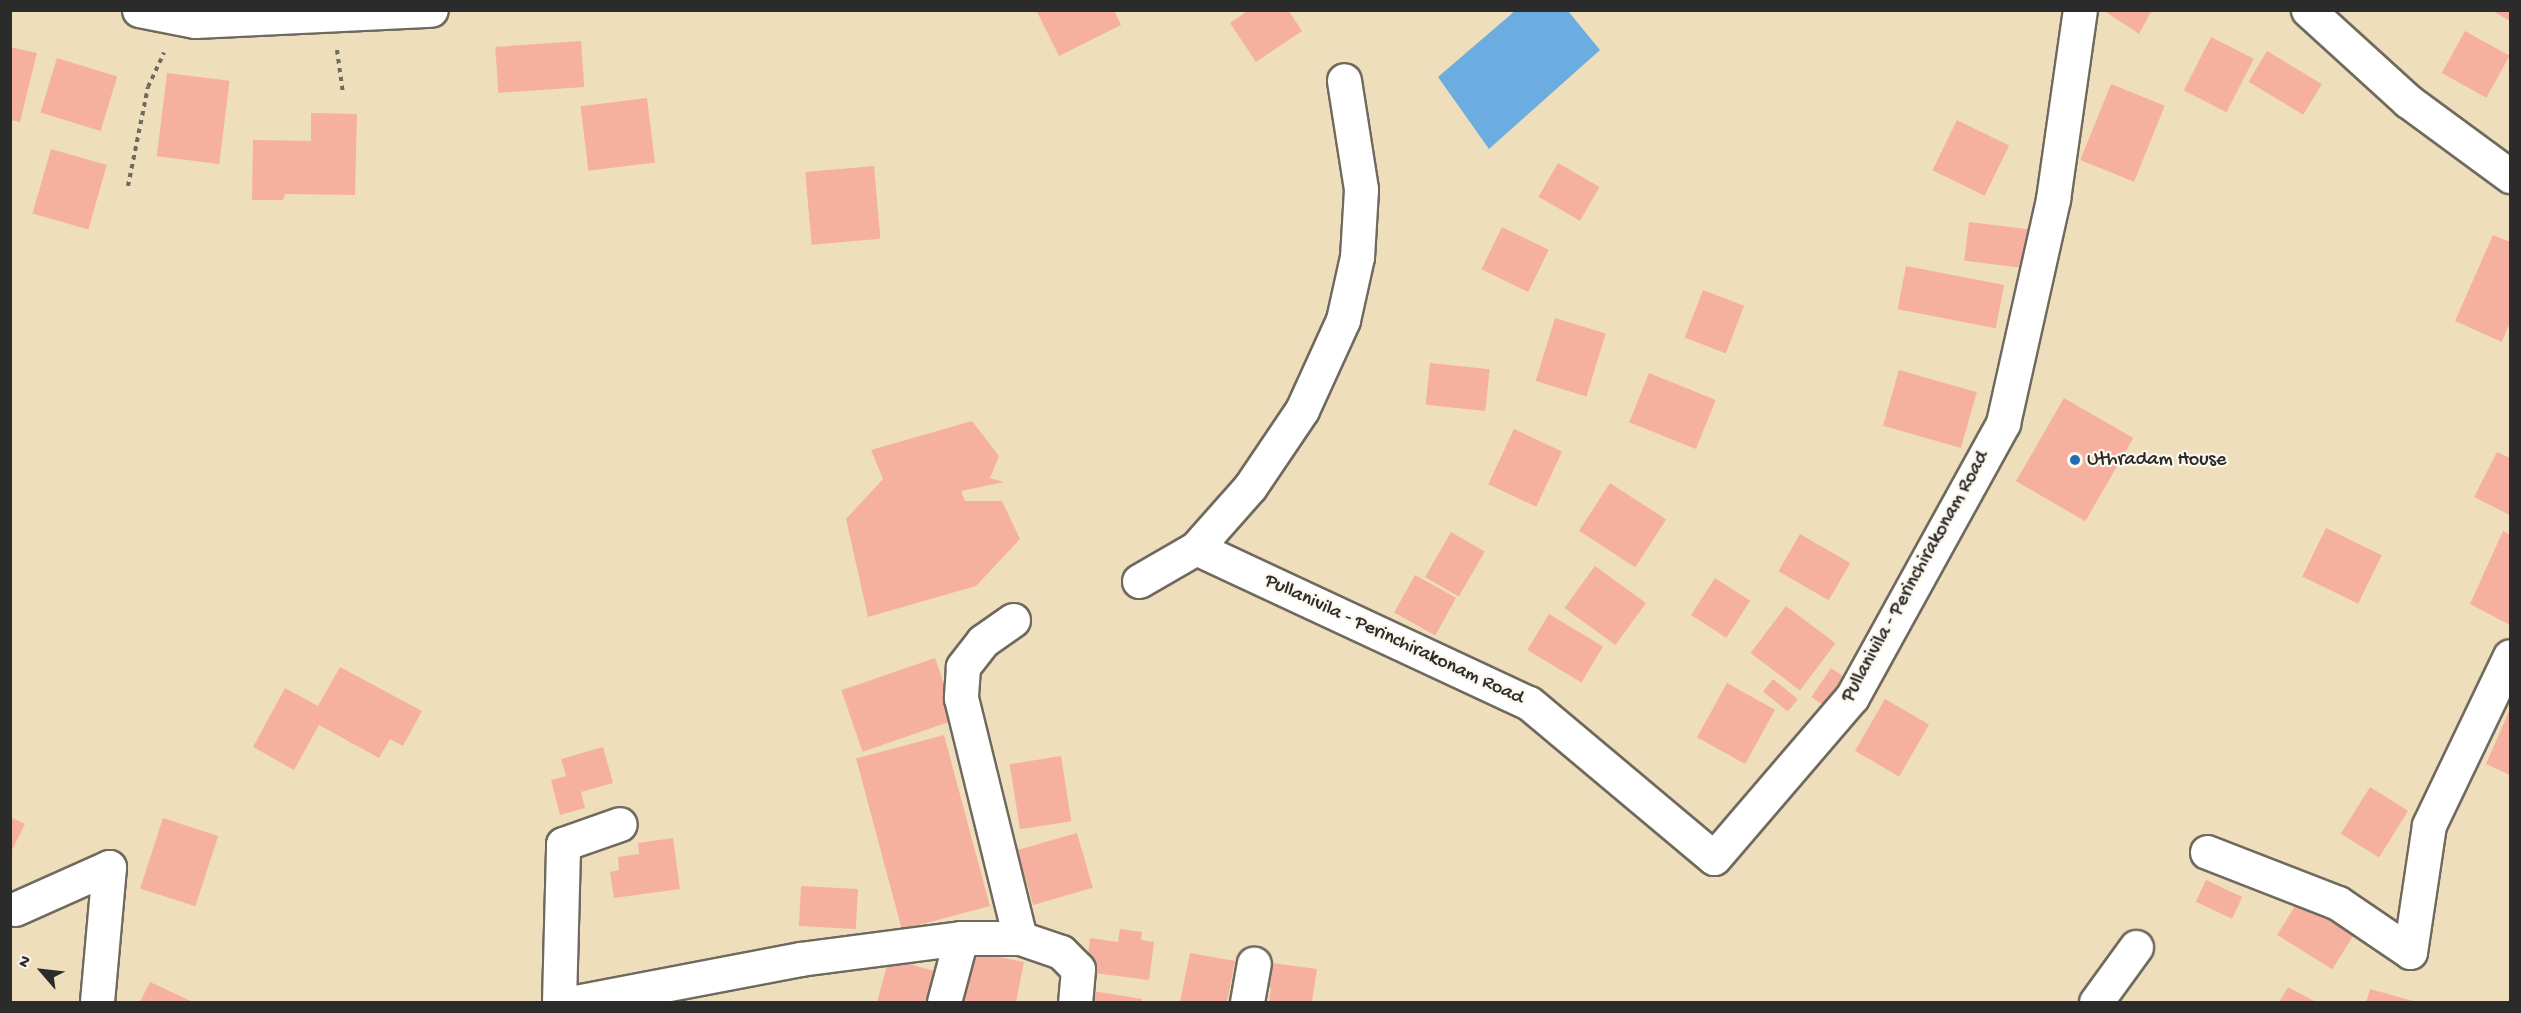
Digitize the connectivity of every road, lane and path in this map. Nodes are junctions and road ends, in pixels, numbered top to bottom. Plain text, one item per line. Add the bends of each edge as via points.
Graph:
1 (139, 10) edge
2 (431, 10) edge
3 (2080, 10) edge
4 (2308, 10) edge
5 (333, 16) junction
6 (179, 18) junction
7 (1344, 80) dead end
8 (343, 94) dead end
9 (2511, 176) edge
10 (128, 186) dead end
11 (1196, 548) junction
12 (1139, 581) dead end
13 (1012, 620) dead end
14 (2511, 656) edge
15 (620, 824) dead end
16 (2207, 852) dead end
17 (15, 909) dead end
18 (961, 938) junction
19 (1020, 938) junction
20 (2136, 947) dead end
21 (1254, 964) dead end
22 (98, 1002) edge
23 (559, 1002) edge
24 (575, 1002) edge
25 (945, 1002) edge
26 (1075, 1002) edge
27 (1247, 1002) edge
28 (2096, 1002) edge

1 - 6 street
2 - 5 street
3 - 11 street, Pullanivila - Perinchirakonam Road via 2053,199 2003,423 1852,697 1714,858 1529,704
4 - 9 street via 2408,101
5 - 6 street via 195,21
5 - 8 path
6 - 10 path via 148,87
7 - 11 street via 1361,189 1357,256 1343,320 1302,410 1250,487
11 - 12 street
13 - 19 street via 983,641 963,668 961,698
14 - 16 street via 2429,825 2410,952 2338,903
15 - 23 street via 563,844
17 - 22 street via 109,867
18 - 19 street
18 - 24 street via 800,959
18 - 25 street
19 - 26 street via 1061,952 1078,969
20 - 28 street
21 - 27 street

